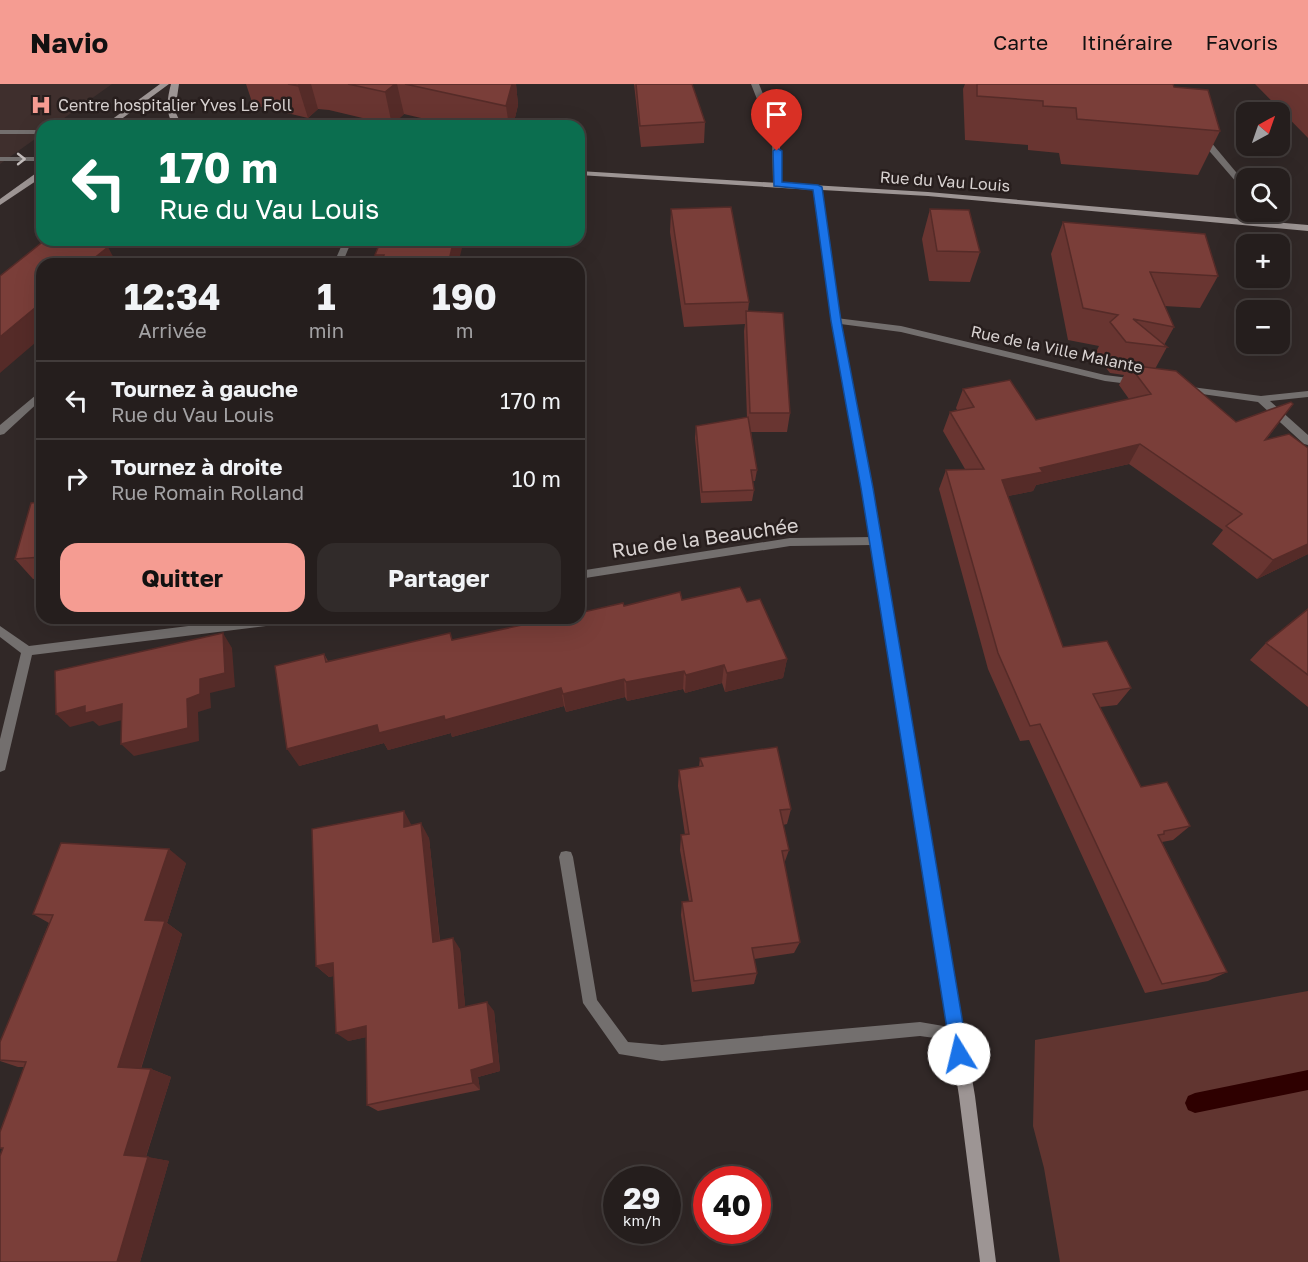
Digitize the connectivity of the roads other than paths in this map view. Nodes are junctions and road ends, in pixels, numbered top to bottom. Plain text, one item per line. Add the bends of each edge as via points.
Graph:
1 (165, 84) edge
2 (175, 84) edge
3 (755, 84) edge
4 (115, 120) edge
5 (175, 120) edge
6 (1193, 127) edge
7 (0, 132) edge
8 (36, 132) edge
9 (0, 159) edge
10 (36, 159) edge
11 (585, 173) edge
12 (1236, 176) edge
13 (36, 177) edge
14 (777, 184) junction
15 (818, 187) junction
16 (0, 203) edge
17 (1259, 224) joint
18 (1308, 228) edge
19 (836, 321) junction
20 (1149, 384) edge
21 (1171, 387) edge
22 (1308, 394) edge
23 (36, 398) edge
24 (1261, 399) junction
25 (0, 431) edge
26 (1308, 441) edge
27 (874, 541) junction
28 (585, 574) edge
29 (242, 624) edge
30 (0, 631) edge
31 (27, 651) junction
32 (0, 766) edge
33 (566, 857) dead end
34 (956, 1034) junction
35 (988, 1262) edge

1 - 4 street
2 - 5 street via 171,107
3 - 14 street via 776,137
6 - 12 street
7 - 8 street
9 -> 10 street
11 - 14 street, Rue du Vau Louis
13 - 16 street
14 - 15 street, Rue du Vau Louis
15 - 17 street, Rue du Vau Louis
15 - 19 street
17 - 18 street, Rue du Vau Louis
19 - 20 street, Rue de la Ville Malante via 901,329 1105,378
19 - 27 street
21 - 24 street
22 - 24 street
23 - 25 street
24 - 26 street
27 - 28 street, Rue de la Beauchée via 789,542
27 - 34 street
29 - 31 street
30 - 31 street
31 - 32 street
33 - 34 street via 590,1003 624,1049 662,1053 920,1029
34 - 35 street

